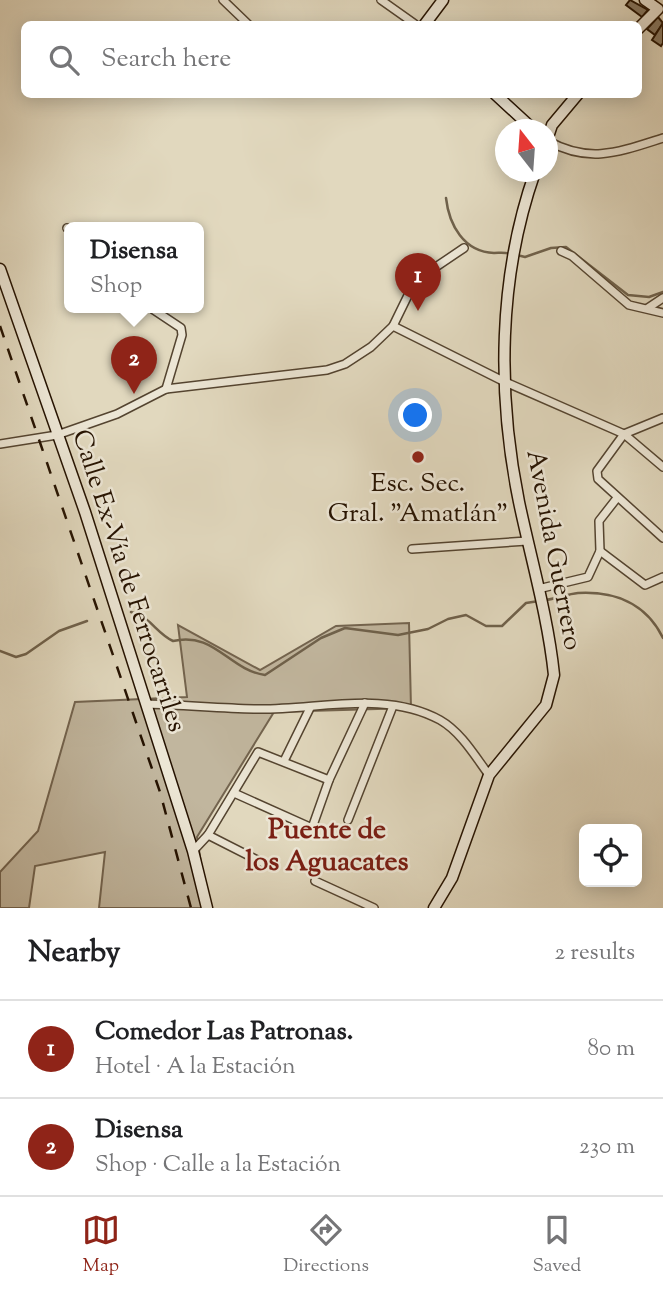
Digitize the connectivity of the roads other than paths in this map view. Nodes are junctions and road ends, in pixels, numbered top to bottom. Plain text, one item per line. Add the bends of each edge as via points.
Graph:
1 (223, 0) edge
2 (380, 0) edge
3 (443, 0) edge
4 (645, 0) edge
5 (660, 11) edge
6 (245, 21) edge
7 (402, 21) edge
8 (427, 21) edge
9 (642, 26) edge
10 (499, 98) edge
11 (575, 98) edge
12 (522, 119) edge
13 (557, 119) edge
14 (663, 138) edge
15 (558, 146) edge
16 (532, 182) edge
17 (464, 248) dead end
18 (561, 251) dead end
19 (0, 269) edge
20 (663, 298) edge
21 (648, 309) junction
22 (158, 313) edge
23 (663, 313) edge
24 (393, 326) junction
25 (503, 381) junction
26 (166, 389) junction
27 (663, 418) edge
28 (624, 434) junction
29 (57, 435) junction
30 (0, 444) edge
31 (663, 467) edge
32 (617, 498) junction
33 (663, 538) edge
34 (527, 541) junction
35 (412, 549) dead end
36 (600, 551) junction
37 (663, 577) edge
38 (538, 592) junction
39 (147, 704) junction
40 (365, 704) junction
41 (393, 706) junction
42 (310, 708) junction
43 (284, 761) junction
44 (489, 775) junction
45 (329, 780) junction
46 (234, 793) junction
47 (348, 820) dead end
48 (208, 835) junction
49 (194, 851) junction
50 (263, 863) dead end
51 (315, 881) dead end
52 (207, 908) edge
53 (374, 908) edge
54 (434, 908) edge

1 - 6 street
2 - 7 street
3 - 8 main road
4 - 5 main road
5 - 9 main road
10 - 12 main road
11 - 13 main road
14 - 15 street via 587,156
16 - 25 main road, Avenida Guerrero via 514,246
17 - 24 street via 415,281
18 - 21 street via 629,305
19 - 29 main road, Calle Ex-Vía de Ferrocarriles
20 - 21 street
21 - 23 street
22 - 26 street via 181,328 182,335
24 - 25 street
24 - 26 street via 345,365
25 - 28 street
25 - 34 main road, Avenida Guerrero
26 - 29 street via 117,414
27 - 28 street
28 - 31 street
28 - 32 street via 597,471 598,479
29 - 30 street
29 - 39 main road, Calle Ex-Vía de Ferrocarriles
32 - 33 street
32 - 36 street via 599,521
34 - 35 street
34 - 38 main road, Avenida Guerrero
36 - 37 street via 645,585
36 - 38 street via 583,581
38 - 44 main road, Avenida Guerrero via 554,675 549,697
39 - 42 street
39 - 49 main road, Calle Ex-Vía de Ferrocarriles
40 - 41 street
40 - 42 street
40 - 45 street
41 - 44 street via 437,718 453,729
41 - 47 street
42 - 43 street
43 - 45 street
43 - 46 street via 258,752
44 - 54 main road, Avenida Guerrero via 452,878
45 - 46 street via 312,828
46 - 48 street
48 - 49 street
48 - 50 street
49 - 52 main road, Calle Ex-Vía de Ferrocarriles
51 - 53 street

